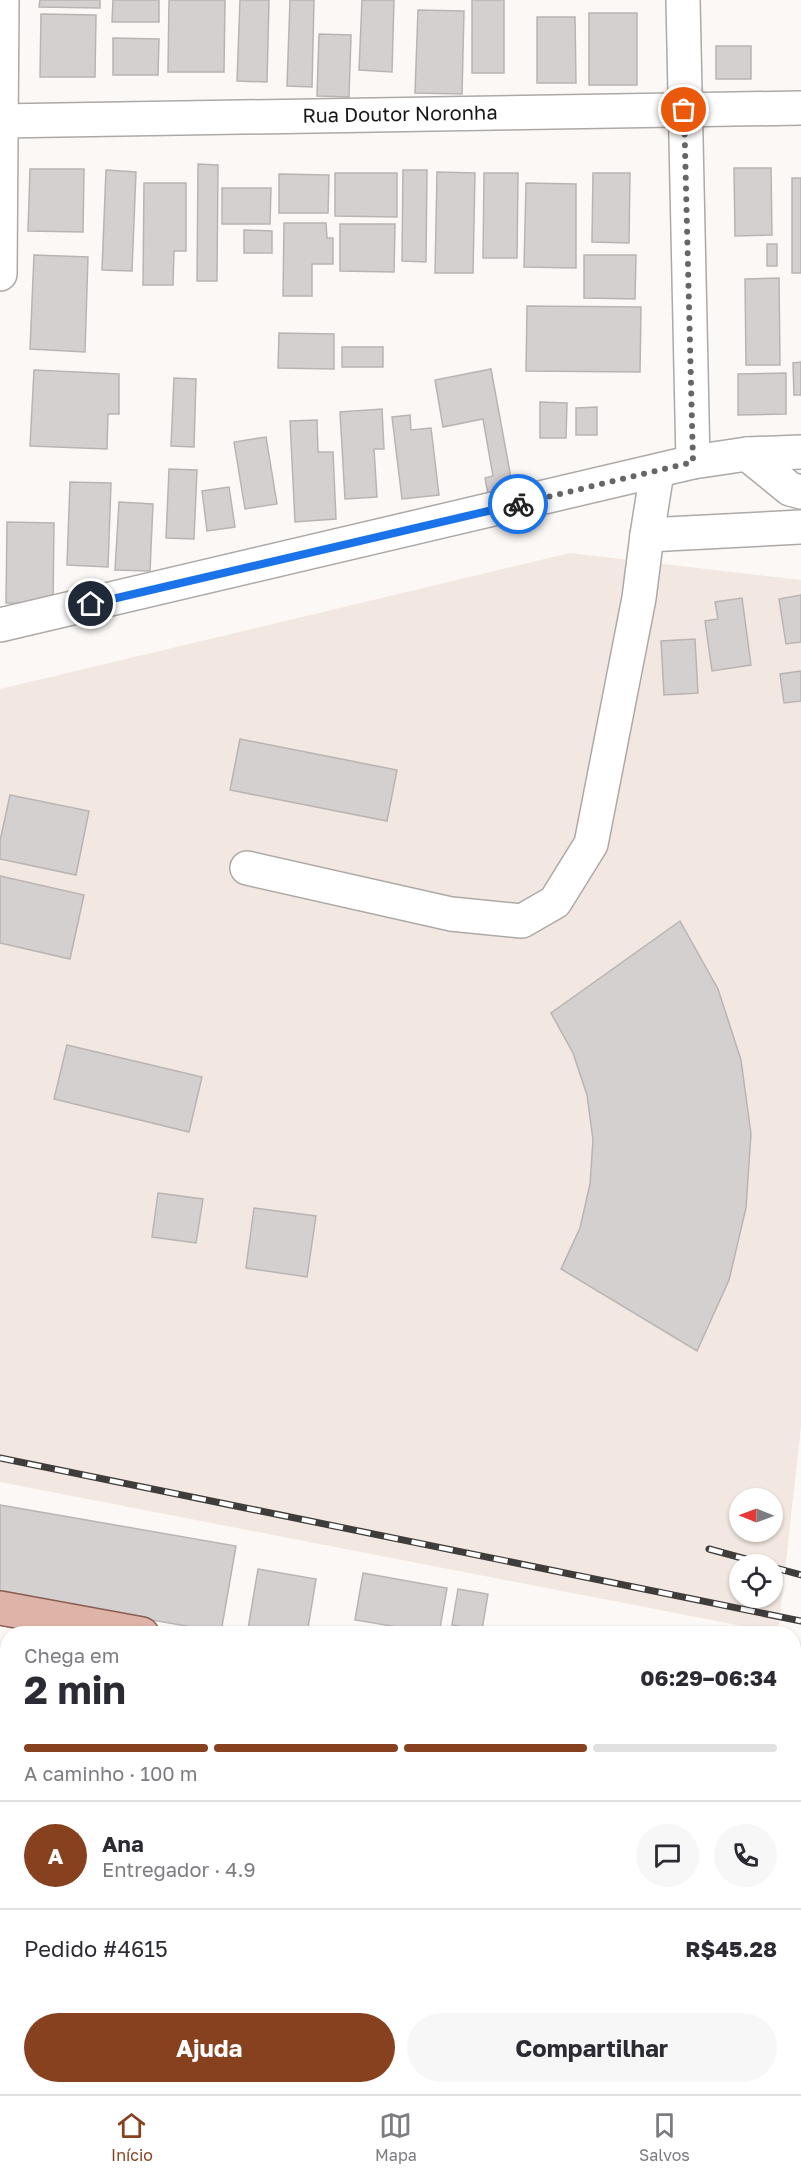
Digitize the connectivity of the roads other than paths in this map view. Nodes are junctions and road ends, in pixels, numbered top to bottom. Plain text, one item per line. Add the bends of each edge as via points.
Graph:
1 (2, 0) edge
2 (683, 0) edge
3 (801, 108) edge
4 (684, 110) junction
5 (1, 121) edge
6 (0, 274) edge
7 (801, 452) edge
8 (747, 454) junction
9 (693, 462) junction
10 (657, 472) junction
11 (801, 492) edge
12 (801, 528) edge
13 (647, 535) junction
14 (0, 625) edge
15 (247, 868) dead end
16 (0, 1608) edge
17 (98, 1626) edge

1 - 5 street
2 - 4 street
3 - 4 street, Rua Doutor Noronha
4 - 5 street, Rua Doutor Noronha
4 - 9 street
5 - 6 street
7 - 8 street
8 - 9 street
8 - 11 street via 790,489
9 - 10 street
10 - 13 street
10 - 14 street
12 - 13 street
13 - 15 street via 639,598 591,844 555,902 522,921 451,914
16 - 17 main road

